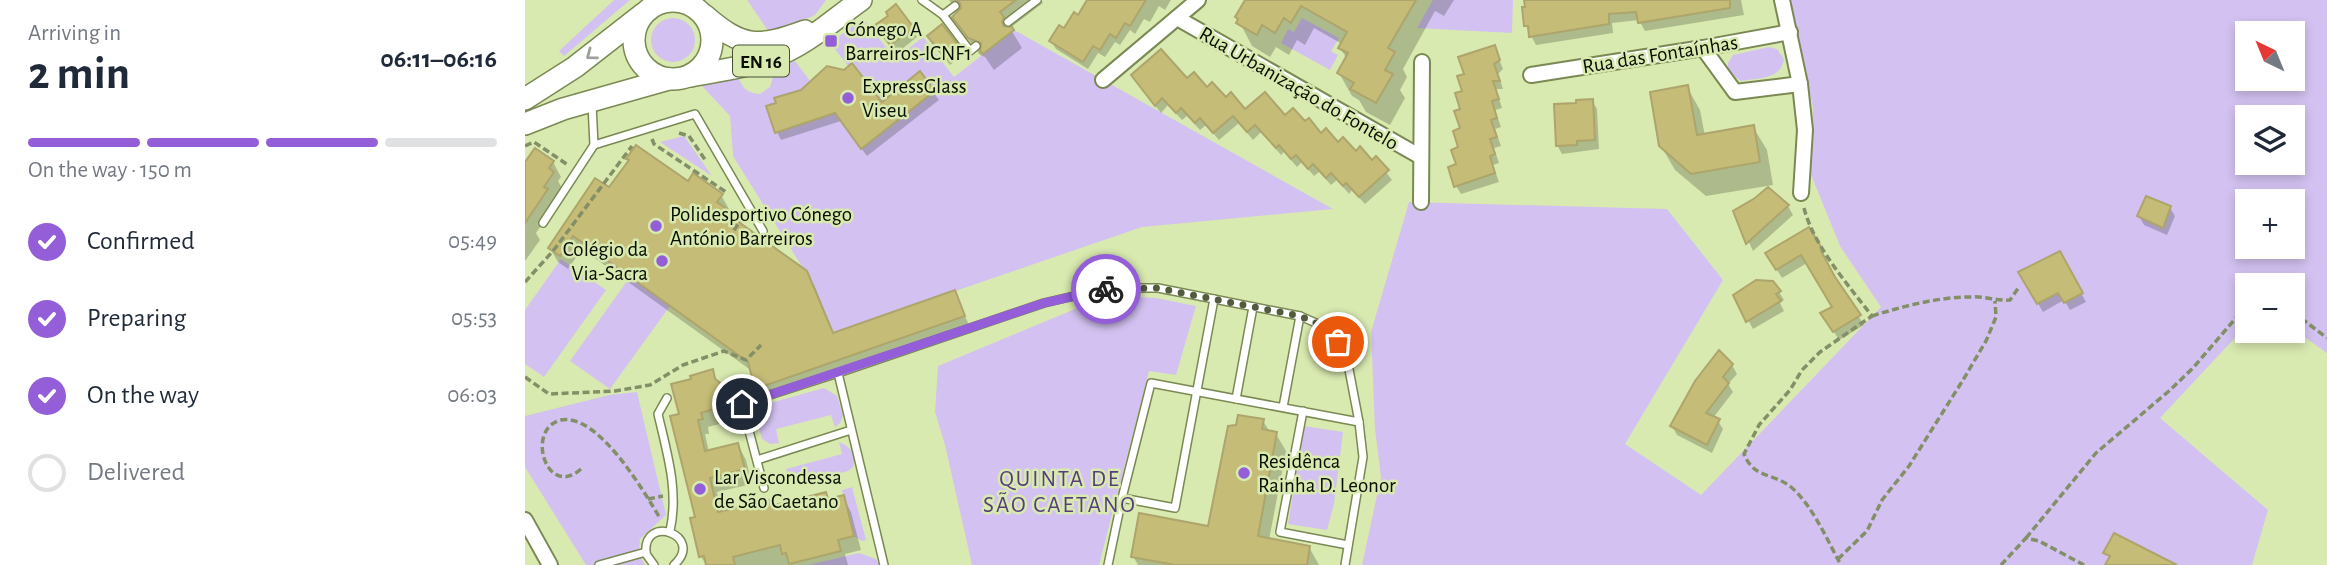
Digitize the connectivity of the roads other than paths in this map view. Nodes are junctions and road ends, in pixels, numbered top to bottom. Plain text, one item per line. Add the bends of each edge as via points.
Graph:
1 (861, 0) edge
2 (924, 0) edge
3 (1037, 0) edge
4 (1198, 0) edge
5 (1782, 0) edge
6 (955, 6) dead end
7 (701, 12) junction
8 (645, 13) junction
9 (943, 15) junction
10 (1177, 18) junction
11 (830, 22) junction
12 (1008, 22) dead end
13 (1790, 32) junction
14 (976, 46) dead end
15 (1703, 48) junction
16 (1422, 62) dead end
17 (1531, 75) dead end
18 (675, 78) junction
19 (1103, 80) dead end
20 (1800, 84) junction
21 (525, 99) edge
22 (591, 101) junction
23 (525, 124) edge
24 (594, 145) junction
25 (1421, 157) junction
26 (1801, 193) road end
27 (1421, 202) dead end
28 (543, 223) dead end
29 (763, 231) dead end
30 (1215, 299) junction
31 (1253, 307) junction
32 (1300, 316) junction
33 (838, 373) junction
34 (1197, 391) junction
35 (667, 398) dead end
36 (1235, 399) junction
37 (1283, 408) junction
38 (1303, 411) junction
39 (1359, 422) junction
40 (851, 430) junction
41 (757, 460) junction
42 (764, 488) dead end
43 (1122, 498) junction
44 (525, 520) edge
45 (669, 531) junction
46 (1348, 545) junction
47 (646, 552) junction
48 (678, 564) edge
49 (550, 565) edge
50 (599, 565) edge
51 (654, 565) edge
52 (884, 565) edge
53 (1108, 565) edge
54 (1345, 565) edge

1 - 11 main road, EN 16
2 - 9 lane
3 - 12 lane
4 - 10 street
5 - 13 street
6 - 9 lane
7 - 8 main road, EN 16 via 672,1
7 - 11 main road, EN 16 via 731,37 762,44
7 - 18 main road, EN 16 via 712,32 709,55 694,73
8 - 18 main road via 635,32 636,52 647,69
8 -> 21 main road, EN 16
9 - 14 lane via 970,51
10 - 19 street
10 - 25 street, Rua Urbanização do Fontelo
11 - 18 main road, EN 16 via 784,53
13 - 15 street, Rua das Fontaínhas
13 - 20 street
15 - 17 street, Rua das Fontaínhas
15 - 20 street via 1735,92
16 - 25 street
18 - 22 main road, EN 16
20 - 26 street via 1805,130
22 - 23 main road, EN 16
22 - 24 lane
24 - 28 lane
24 - 29 lane via 695,114
25 - 27 street
30 - 31 lane
30 - 33 lane via 1157,288 1108,288 1044,303
30 - 34 lane
31 - 32 lane
31 - 36 lane
32 - 37 lane
32 - 39 lane via 1325,327 1347,359
33 - 40 lane
33 - 41 lane via 742,404
34 - 36 lane
34 - 43 lane via 1151,383
34 - 43 lane via 1175,508
35 - 45 lane via 658,414 673,479
36 - 37 lane
37 - 38 lane
38 - 39 lane
38 - 46 lane via 1280,532
39 - 46 lane via 1363,457
40 - 41 lane
40 - 52 lane
41 - 42 lane
43 - 53 lane
44 - 49 street
45 - 47 lane via 653,534
45 - 48 lane via 682,544
46 - 54 lane
47 - 50 lane
47 - 51 lane

